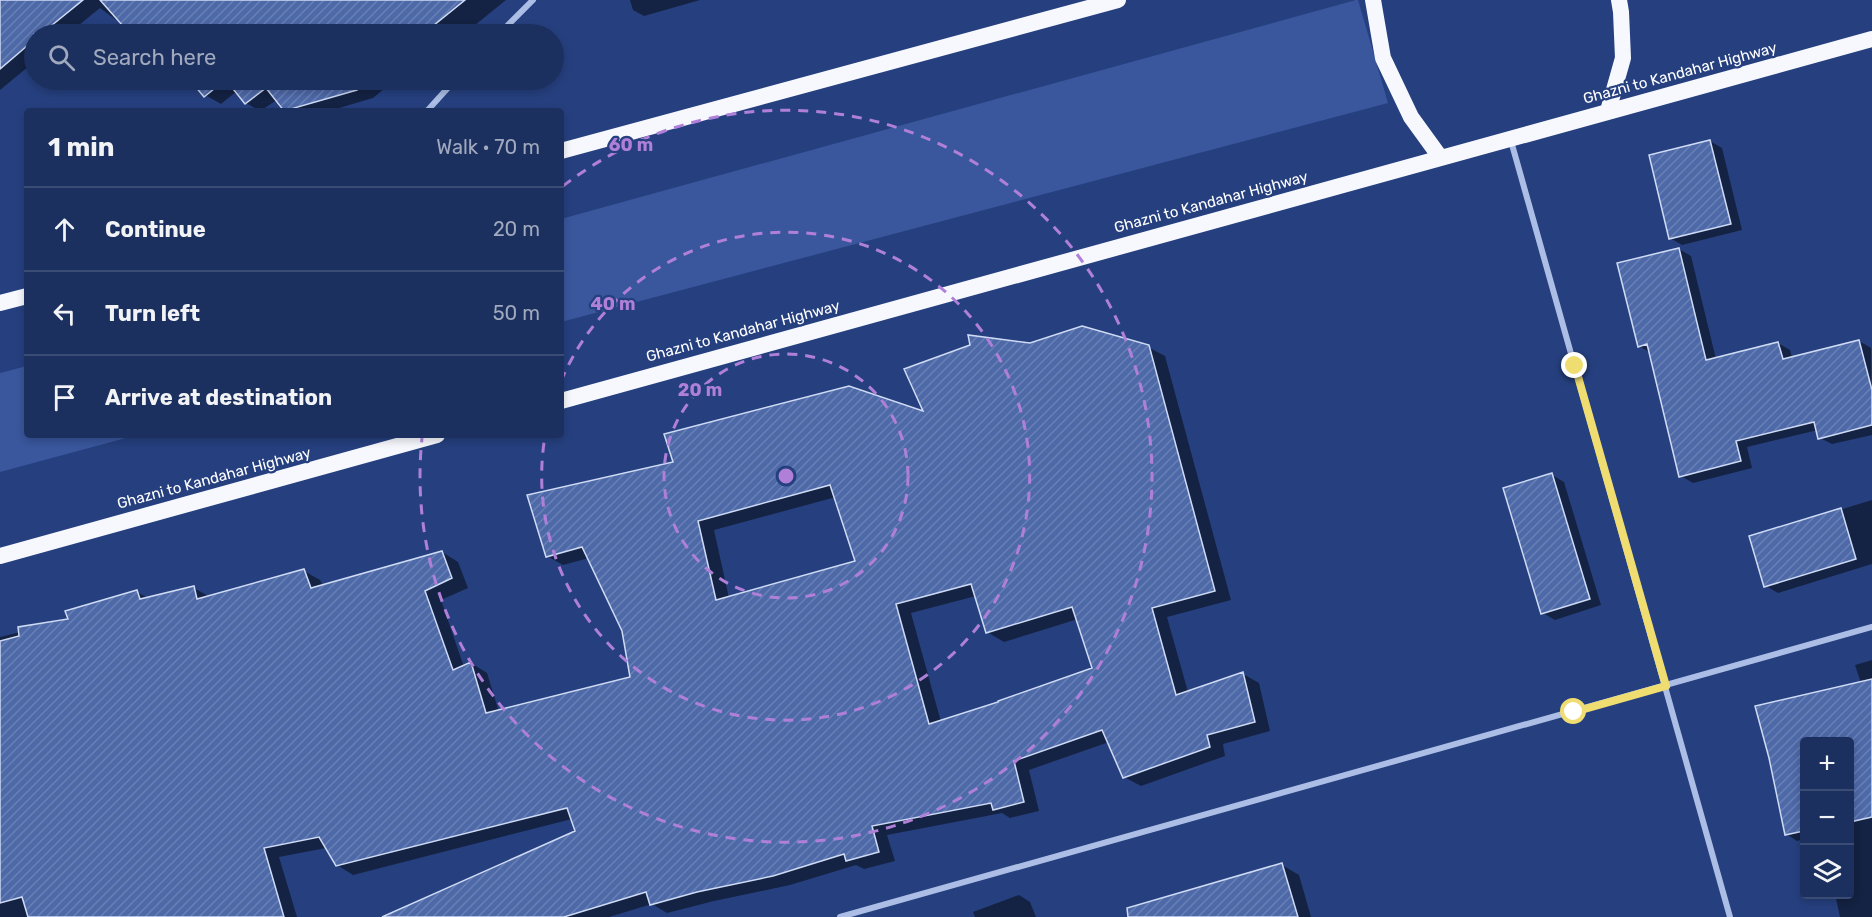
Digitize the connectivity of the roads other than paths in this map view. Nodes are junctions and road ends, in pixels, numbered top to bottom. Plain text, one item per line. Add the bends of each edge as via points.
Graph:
1 (533, 0) edge
2 (1118, 0) edge
3 (1373, 0) edge
4 (1619, 0) edge
5 (509, 24) edge
6 (1872, 39) edge
7 (446, 90) edge
8 (430, 108) edge
9 (1608, 111) junction
10 (1510, 138) junction
11 (564, 150) edge
12 (1440, 157) junction
13 (24, 297) edge
14 (0, 303) edge
15 (564, 400) edge
16 (426, 438) edge
17 (0, 556) edge
18 (1872, 627) edge
19 (1666, 686) junction
20 (840, 917) edge
21 (1730, 917) edge

1 - 5 street
2 - 11 highway
3 - 12 highway via 1383,58 1411,117
4 - 9 highway via 1623,58
6 - 9 highway, Ghazni to Kandahar Highway
7 - 8 street
9 - 10 highway, Ghazni to Kandahar Highway
10 - 12 highway, Ghazni to Kandahar Highway
10 - 19 street
12 - 15 highway, Ghazni to Kandahar Highway
13 - 14 highway
16 - 17 highway, Ghazni to Kandahar Highway
18 - 19 street
19 - 20 street
19 - 21 street

